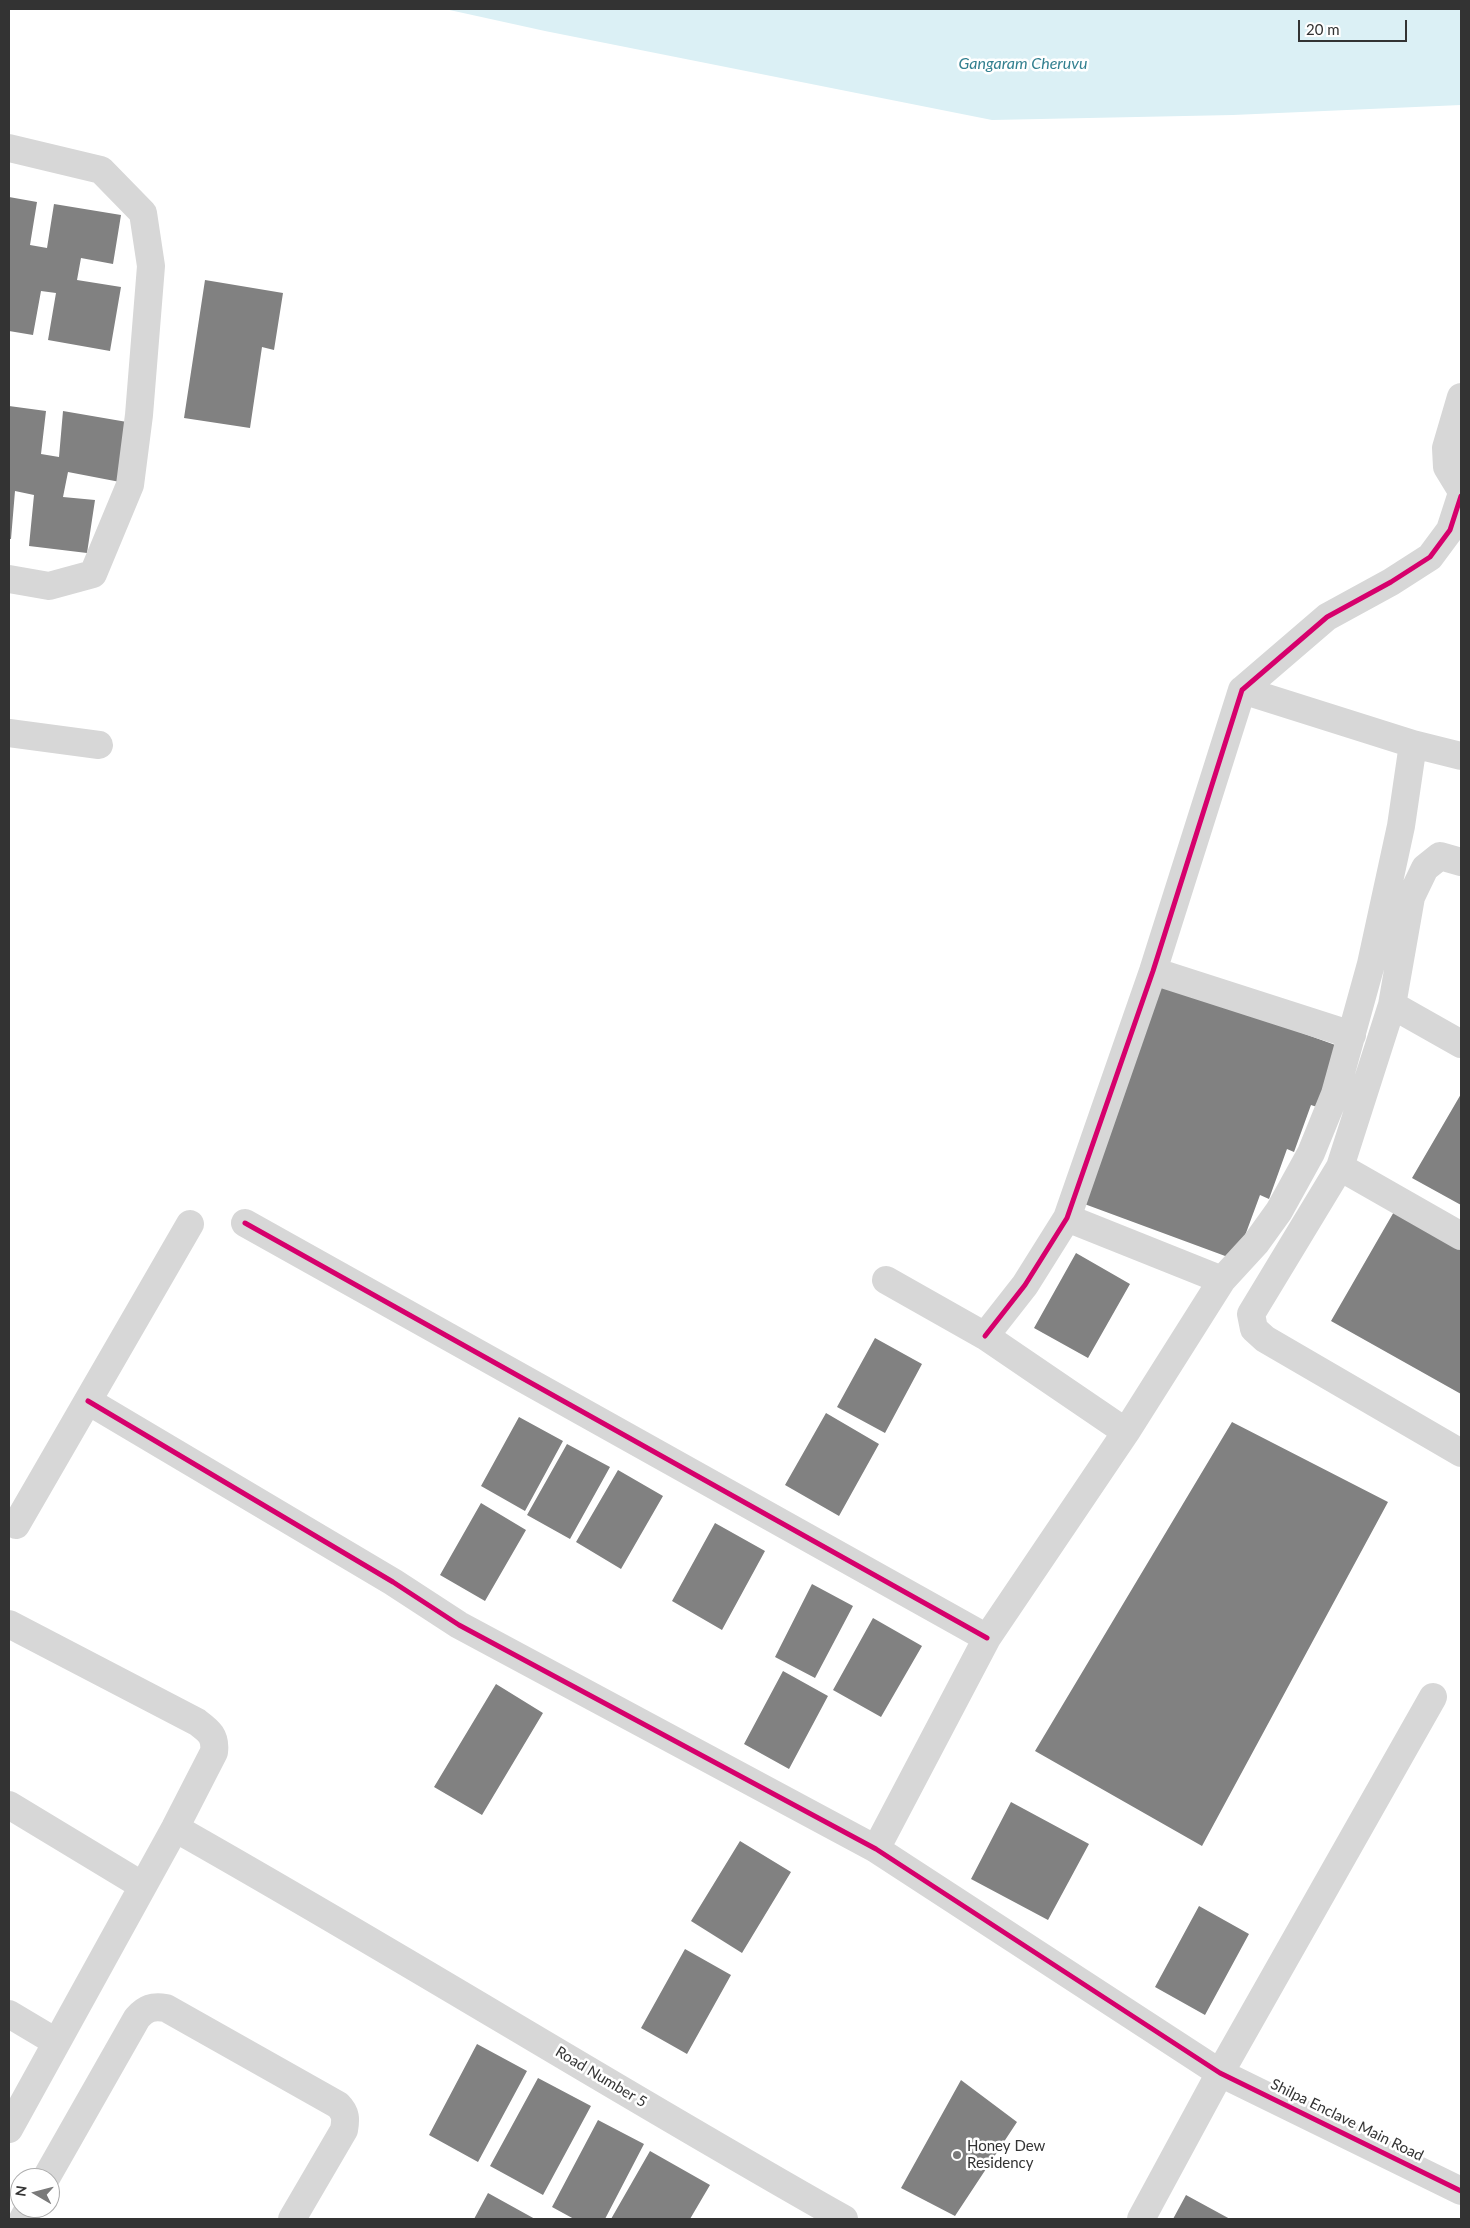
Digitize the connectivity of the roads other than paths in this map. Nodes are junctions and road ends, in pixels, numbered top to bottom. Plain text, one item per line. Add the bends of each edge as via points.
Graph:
1 (9, 148) edge
2 (1461, 397) edge
3 (1461, 490) edge
4 (1461, 496) edge
5 (9, 579) edge
6 (1242, 690) junction
7 (9, 733) edge
8 (1413, 744) junction
9 (98, 745) dead end
10 (1461, 756) edge
11 (1461, 862) edge
12 (1153, 971) junction
13 (1392, 1004) junction
14 (1352, 1035) junction
15 (1461, 1044) edge
16 (1340, 1167) junction
17 (1066, 1218) junction
18 (245, 1223) dead end
19 (190, 1224) dead end
20 (1461, 1236) edge
21 (886, 1280) dead end
22 (1222, 1280) junction
23 (985, 1336) junction
24 (88, 1401) junction
25 (1126, 1432) junction
26 (1461, 1454) edge
27 (16, 1524) dead end
28 (9, 1624) edge
29 (987, 1638) junction
30 (1433, 1697) dead end
31 (9, 1805) edge
32 (175, 1828) junction
33 (876, 1849) junction
34 (143, 1886) junction
35 (9, 2014) edge
36 (56, 2042) junction
37 (1220, 2073) junction
38 (9, 2129) edge
39 (52, 2168) edge
40 (1461, 2191) edge
41 (292, 2219) edge
42 (844, 2219) edge
43 (1141, 2219) edge

1 - 5 street via 101,170 143,213 151,266 130,485 93,574 49,586
2 - 3 street via 1446,448 1447,467
4 - 6 street via 1450,530 1430,557 1327,617
6 - 8 street
6 - 12 street
7 - 9 street
8 - 10 street
8 - 14 street via 1388,891
11 - 13 street via 1440,856 1426,868 1411,897
12 - 14 street
12 - 17 street
13 - 15 street
13 - 16 street
14 - 22 street via 1335,1094 1311,1153 1279,1211
16 - 20 street
16 - 26 street via 1251,1314 1254,1329 1265,1339
17 - 22 street
17 - 23 street via 1025,1285
18 - 29 street
19 - 24 street
21 - 23 street
22 - 25 street
23 - 25 street
24 - 27 street
24 - 33 street, Shilpa Enclave Main Road via 460,1625
25 - 29 street
28 - 32 street via 210,1731 216,1741 214,1752
29 - 33 street
30 - 37 street
31 - 34 street
32 - 34 street
32 - 42 street, Road Number 5 via 358,1932
33 - 37 street, Shilpa Enclave Main Road
34 - 36 street
35 - 36 street
36 - 38 street
37 - 40 street, Shilpa Enclave Main Road
37 - 43 street
39 - 41 street via 137,2018 145,2009 166,2008 344,2111 344,2130

